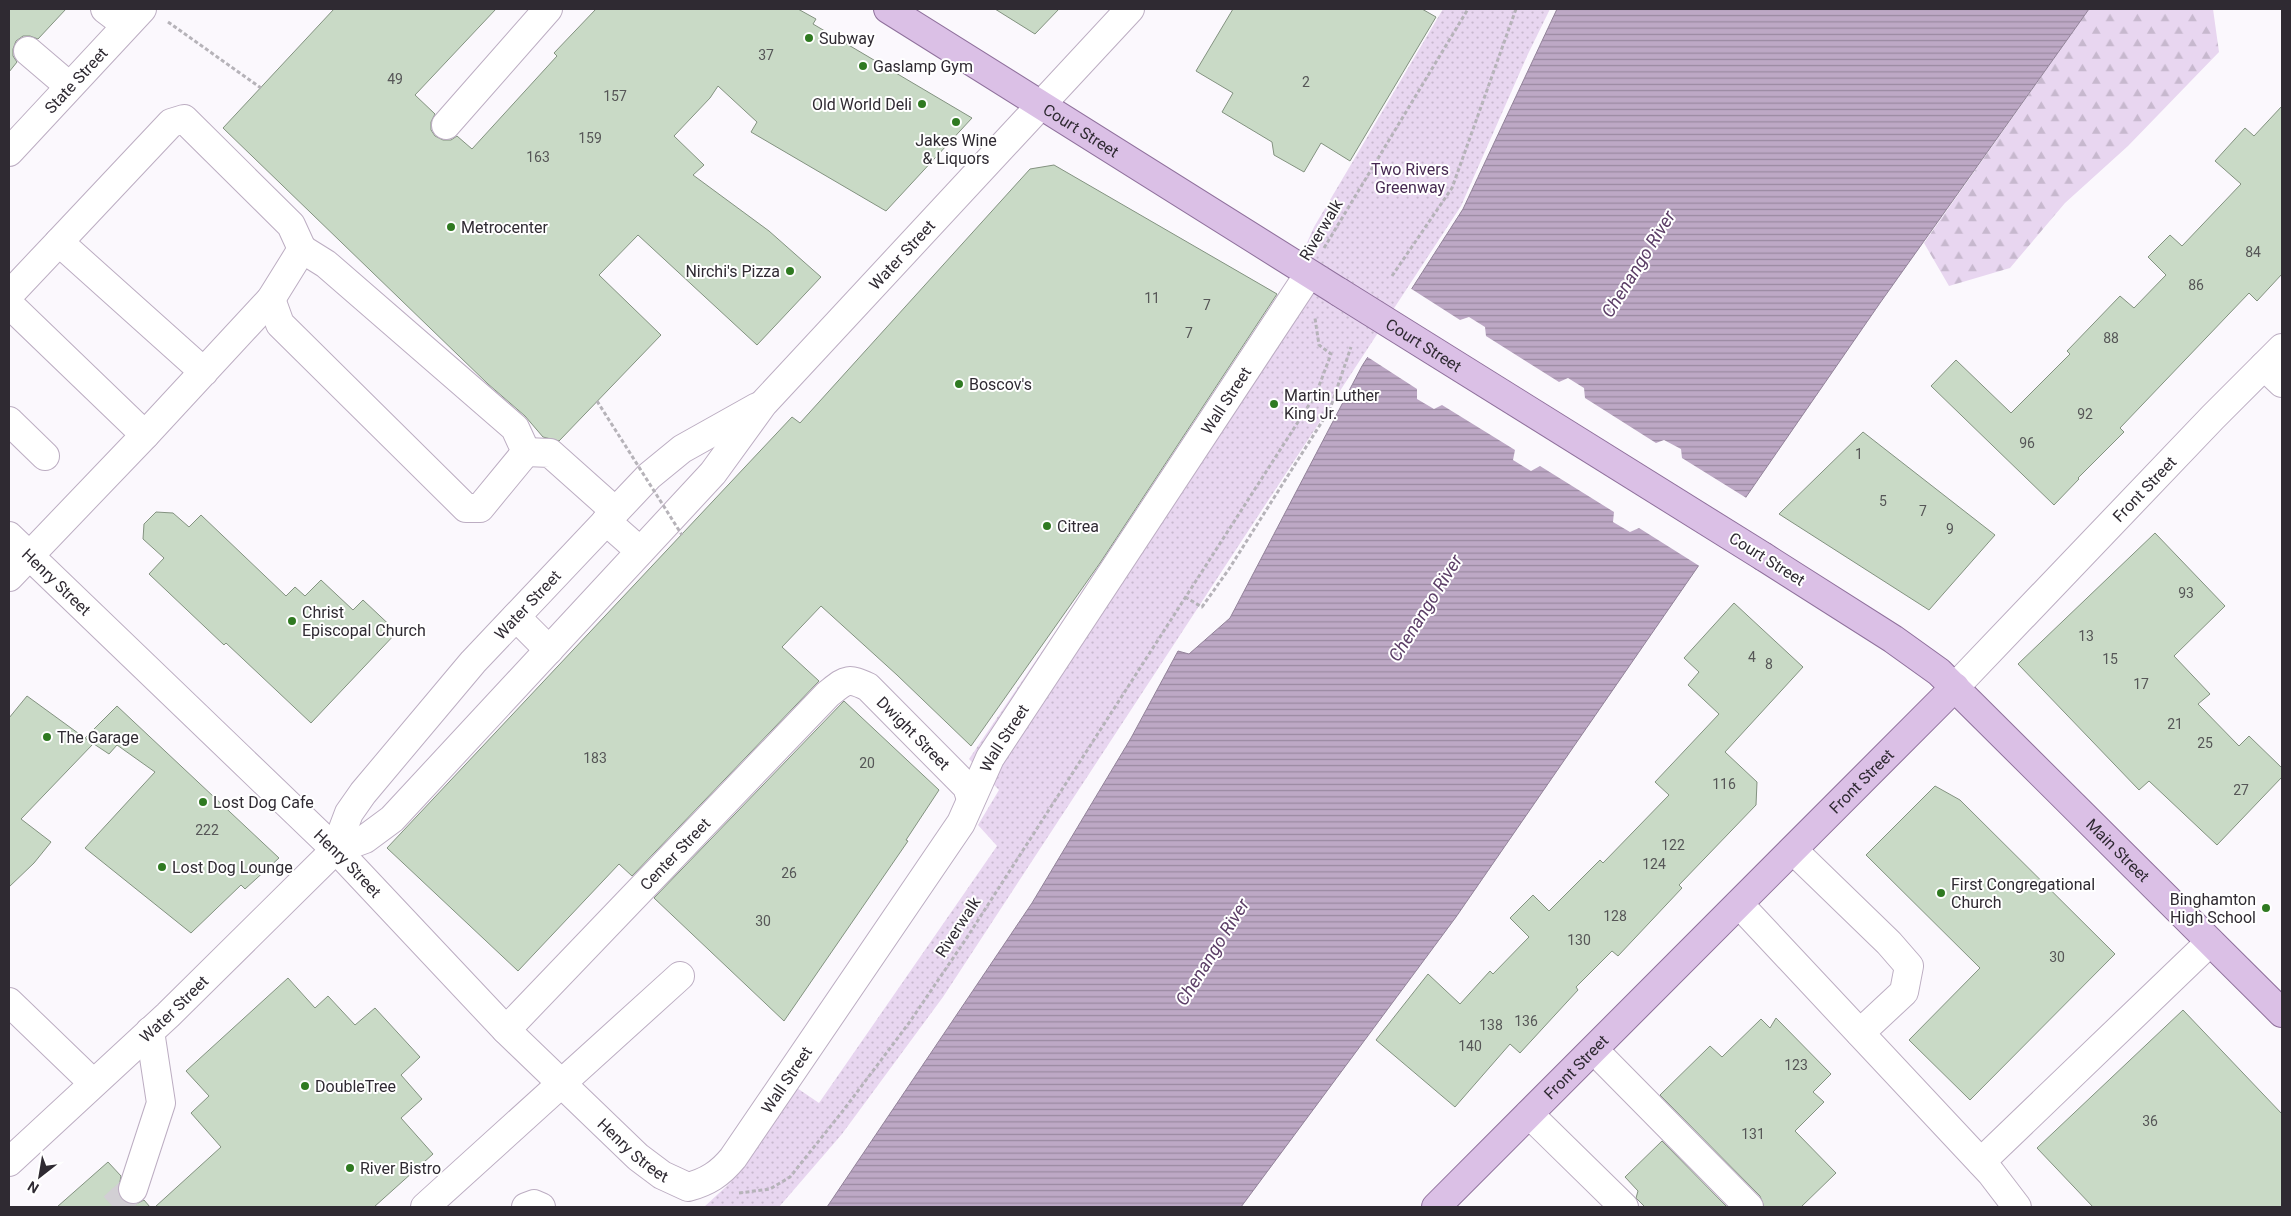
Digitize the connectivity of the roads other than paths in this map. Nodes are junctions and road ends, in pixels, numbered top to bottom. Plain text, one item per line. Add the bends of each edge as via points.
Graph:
1 (105, 9) edge
2 (548, 9) edge
3 (888, 9) edge
4 (1130, 9) edge
5 (134, 17) edge
6 (28, 51) dead end
7 (69, 86) junction
8 (1042, 106) junction
9 (446, 125) dead end
10 (9, 152) edge
11 (59, 242) junction
12 (302, 249) junction
13 (1309, 274) junction
14 (9, 296) edge
15 (271, 299) junction
16 (9, 304) edge
17 (2276, 365) edge
18 (204, 372) junction
19 (763, 404) junction
20 (9, 421) edge
21 (145, 435) junction
22 (526, 452) junction
23 (46, 456) dead end
24 (610, 516) junction
25 (9, 536) edge
26 (640, 551) junction
27 (30, 555) junction
28 (9, 577) edge
29 (516, 617) junction
30 (549, 650) junction
31 (845, 680) joint
32 (1955, 687) junction
33 (971, 798) junction
34 (335, 850) junction
35 (1793, 850) junction
36 (1739, 904) junction
37 (2210, 942) junction
38 (680, 976) dead end
39 (9, 1002) edge
40 (2282, 1013) edge
41 (506, 1030) junction
42 (150, 1031) junction
43 (1860, 1033) junction
44 (1594, 1050) junction
45 (93, 1083) junction
46 (562, 1084) junction
47 (1529, 1114) junction
48 (13, 1150) edge
49 (1986, 1168) junction
50 (688, 1187) joint
51 (133, 1189) tunnel mouth
52 (425, 1207) edge
53 (526, 1207) edge
54 (541, 1207) edge
55 (1436, 1207) edge
56 (1624, 1207) edge
57 (1749, 1207) edge
58 (2018, 1207) edge

1 - 5 street
2 - 9 street
3 - 8 main road, Court Street
4 - 8 street, Water Street
5 - 7 street, State Street
6 - 7 street
7 - 10 street, State Street
8 - 13 main road, Court Street
8 - 19 street, Water Street
11 - 12 street via 171,124 184,119 291,225
11 - 14 street
11 - 18 street
12 - 15 street
12 - 22 street via 326,264 515,428
13 - 32 main road, Court Street, bridge via 1910,650
13 - 33 street, Wall Street via 990,758
15 - 18 street
15 - 22 street via 280,324 466,508 480,508
16 - 21 street
17 - 32 street, Front Street
18 - 21 street
19 - 24 street, Water Street via 682,449 649,476
19 - 26 street, Water Street via 713,473
20 - 23 street
21 - 27 street
22 - 24 street via 550,453
24 - 26 street
24 - 29 street, Water Street
25 - 27 street, Henry Street
26 - 30 street, Water Street
27 - 28 street
27 - 34 street, Henry Street
29 - 30 street
29 - 34 street, Water Street via 467,669 363,793 349,813
30 - 34 street, Water Street via 392,819 365,839
31 - 33 street, Dwight Street via 852,679 868,687 967,787
31 - 41 street, Center Street
32 - 35 main road, Front Street
32 - 37 main road, Main Street
33 - 50 street, Wall Street via 961,823 732,1158 717,1175
34 - 41 street, Henry Street
34 - 42 street, Water Street
35 - 36 main road, Front Street
35 - 43 street via 1890,943 1909,966 1904,992
36 - 43 street
36 - 44 main road, Front Street
37 - 40 main road, Main Street
37 - 49 street
38 - 46 street
39 - 45 street
41 - 46 street, Henry Street
42 - 45 street, Water Street
42 - 51 street via 161,1103
43 - 49 street
44 - 47 main road, Front Street
44 - 57 street
45 - 48 street, Water Street
46 - 50 street, Henry Street via 647,1165
46 - 52 street
47 - 55 main road, Front Street
47 - 56 street
49 - 58 street
53 - 54 street via 534,1204

